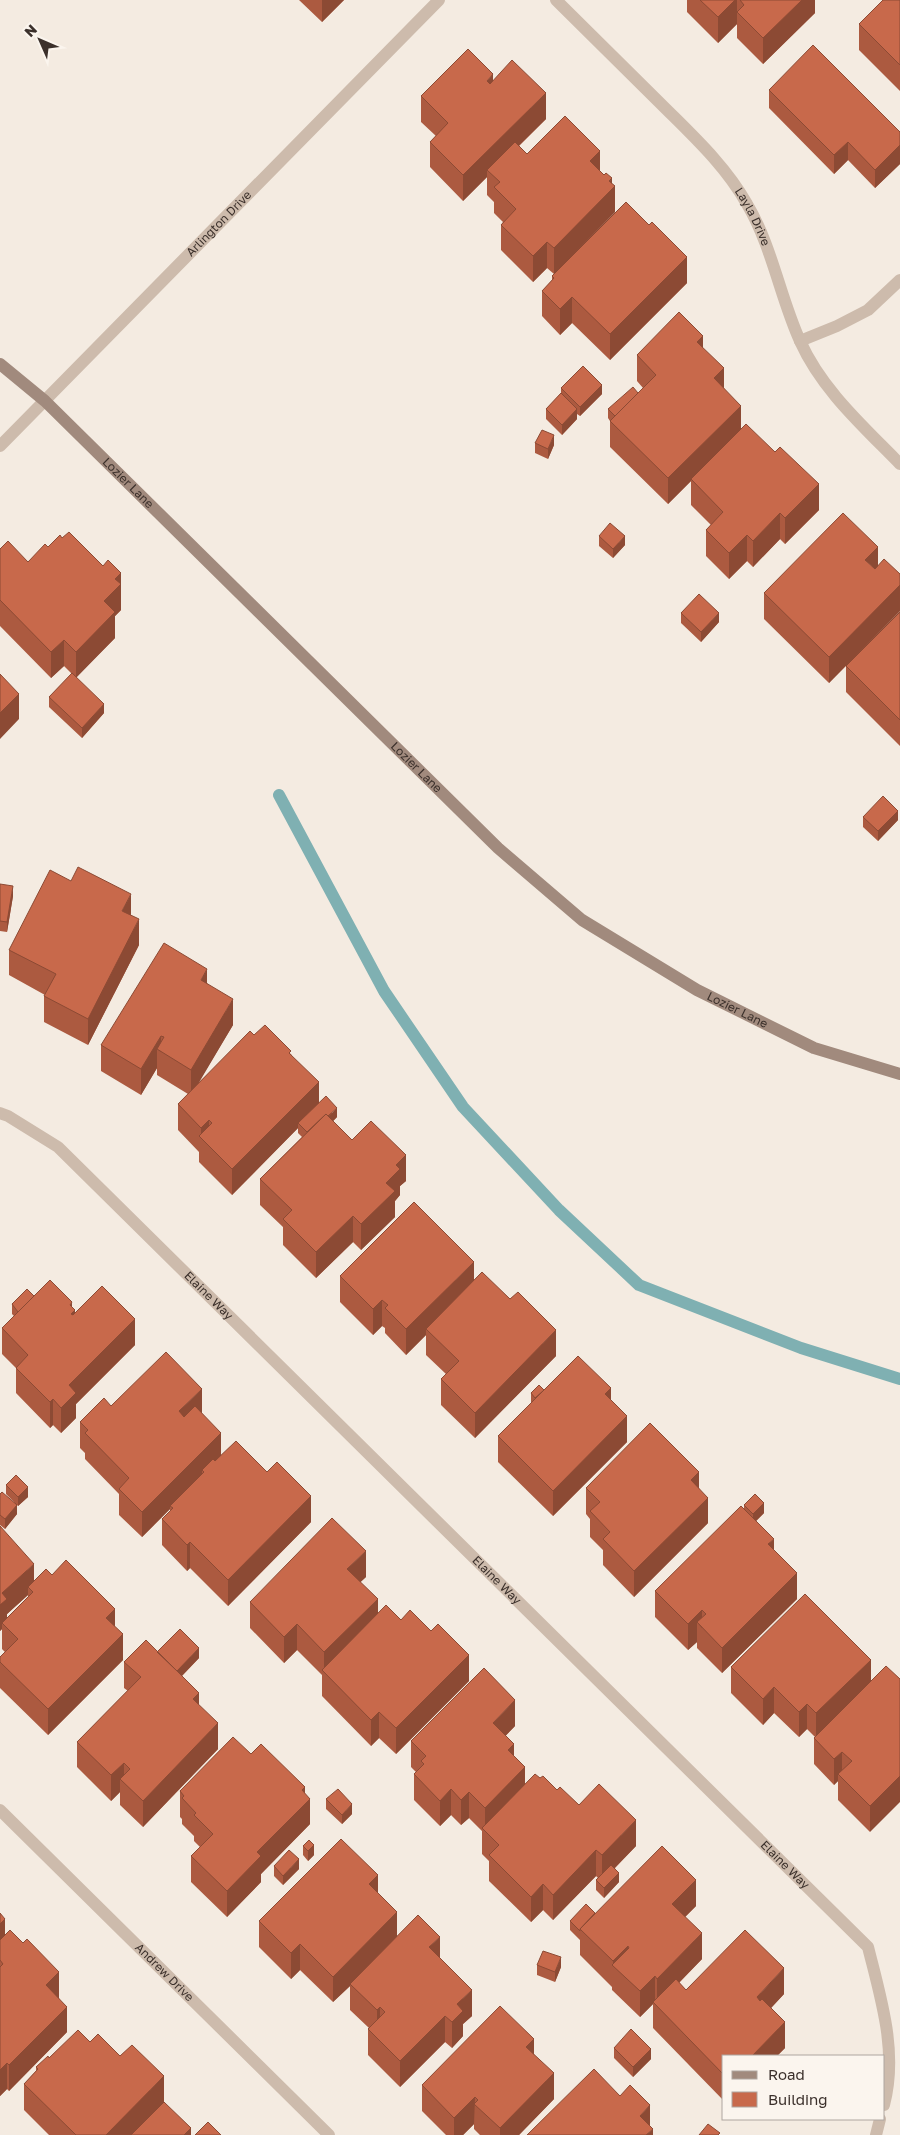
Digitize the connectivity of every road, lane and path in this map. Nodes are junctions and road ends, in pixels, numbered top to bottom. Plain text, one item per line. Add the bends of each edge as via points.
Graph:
1 (438, 0) edge
2 (556, 0) edge
3 (900, 280) edge
4 (800, 342) junction
5 (0, 364) edge
6 (45, 401) junction
7 (0, 446) edge
8 (900, 464) edge
9 (900, 1074) edge
10 (0, 1114) edge
11 (0, 1810) edge
12 (885, 2101) edge
13 (880, 2120) edge
14 (329, 2135) edge
15 (876, 2135) edge

1 - 6 street, Arlington Drive
2 - 4 street, Layla Drive via 726,171 761,231
3 - 4 street via 868,310
4 - 8 street, Layla Drive via 820,376
5 - 6 main road, Lozier Lane
6 - 7 street, Arlington Drive
6 - 9 main road, Lozier Lane via 498,848 582,920 698,990 814,1048
10 - 12 street, Elaine Way via 58,1147 868,1947 888,2028 889,2085
11 - 14 street, Andrew Drive
13 - 15 street

